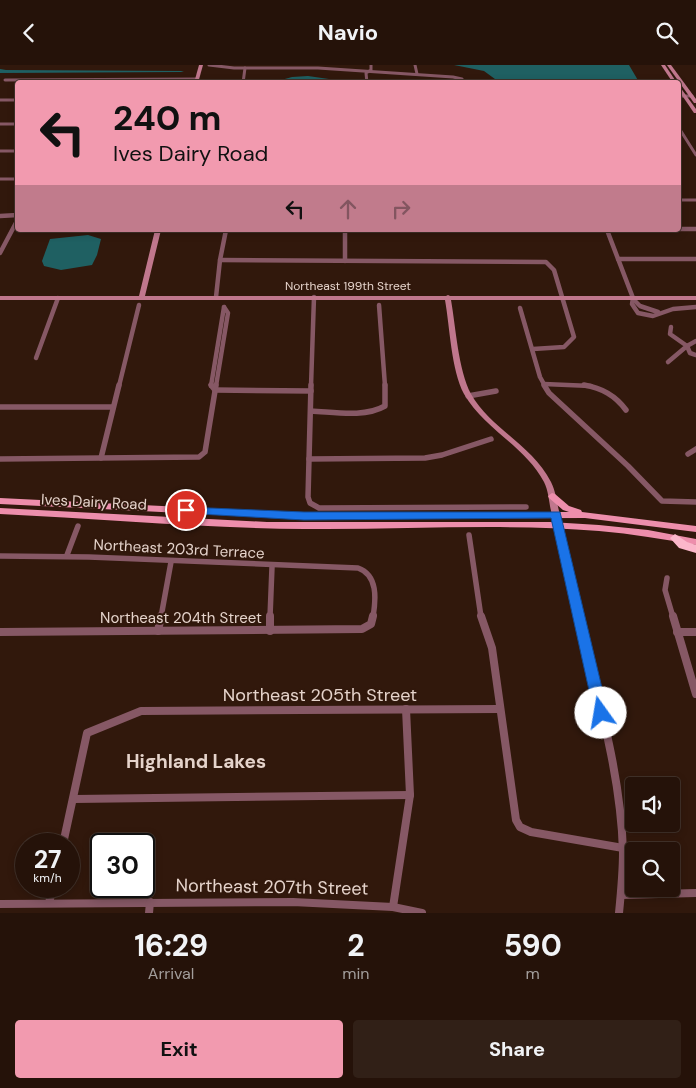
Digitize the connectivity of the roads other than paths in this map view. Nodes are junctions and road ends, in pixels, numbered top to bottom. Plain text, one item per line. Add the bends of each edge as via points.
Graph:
1 (201, 65) edge
2 (209, 65) edge
3 (371, 65) edge
4 (416, 65) edge
5 (663, 65) edge
6 (669, 65) edge
7 (318, 67) edge
8 (245, 68) junction
9 (369, 71) junction
10 (417, 74) junction
11 (196, 80) edge
12 (243, 80) edge
13 (367, 80) edge
14 (462, 80) edge
15 (673, 80) edge
16 (680, 80) edge
17 (5, 81) dead end
18 (15, 81) edge
19 (681, 81) edge
20 (681, 90) edge
21 (692, 95) junction
22 (681, 96) edge
23 (685, 96) junction
24 (15, 100) edge
25 (0, 101) edge
26 (696, 102) edge
27 (696, 111) edge
28 (0, 124) edge
29 (15, 124) edge
30 (681, 131) edge
31 (0, 151) edge
32 (15, 151) edge
33 (696, 155) edge
34 (0, 179) edge
35 (15, 179) edge
36 (681, 200) edge
37 (696, 200) edge
38 (0, 215) edge
39 (15, 217) edge
40 (15, 223) edge
41 (681, 229) edge
42 (696, 229) edge
43 (158, 232) edge
44 (226, 232) edge
45 (345, 232) edge
46 (608, 232) edge
47 (0, 253) edge
48 (618, 259) junction
49 (696, 259) edge
50 (220, 260) junction
51 (345, 261) junction
52 (0, 297) edge
53 (142, 297) junction
54 (216, 297) junction
55 (314, 297) junction
56 (448, 297) junction
57 (562, 297) junction
58 (58, 298) junction
59 (696, 298) edge
60 (633, 301) junction
61 (139, 305) dead end
62 (379, 305) dead end
63 (696, 307) edge
64 (520, 308) dead end
65 (658, 312) junction
66 (671, 327) dead end
67 (696, 341) edge
68 (687, 346) junction
69 (533, 349) junction
70 (696, 355) edge
71 (36, 358) dead end
72 (668, 362) dead end
73 (544, 384) junction
74 (215, 390) junction
75 (311, 391) junction
76 (496, 391) dead end
77 (468, 396) junction
78 (0, 407) edge
79 (113, 407) junction
80 (626, 410) dead end
81 (311, 411) junction
82 (492, 439) dead end
83 (696, 449) edge
84 (688, 454) dead end
85 (100, 458) junction
86 (0, 459) edge
87 (309, 459) junction
88 (552, 496) junction
89 (0, 501) edge
90 (696, 502) edge
91 (526, 507) dead end
92 (0, 511) edge
93 (556, 515) junction
94 (585, 515) junction
95 (558, 525) junction
96 (78, 526) dead end
97 (696, 529) edge
98 (469, 535) dead end
99 (675, 538) junction
100 (696, 543) edge
101 (696, 549) edge
102 (0, 555) edge
103 (67, 555) junction
104 (171, 561) junction
105 (272, 567) junction
106 (667, 578) dead end
107 (362, 629) joint
108 (158, 631) junction
109 (270, 631) junction
110 (0, 632) edge
111 (677, 632) junction
112 (696, 632) edge
113 (696, 693) edge
114 (406, 709) junction
115 (500, 709) junction
116 (410, 795) junction
117 (74, 799) junction
118 (66, 833) edge
119 (623, 847) junction
120 (696, 893) edge
121 (621, 895) junction
122 (50, 898) edge
123 (150, 902) junction
124 (49, 903) junction
125 (0, 904) edge
126 (393, 907) junction
127 (149, 913) edge
128 (422, 913) edge
129 (619, 913) edge

1 - 11 street
2 - 8 street
3 - 9 street
4 - 10 street
5 - 15 street
6 - 16 street
7 - 8 street
7 - 9 street
8 - 12 street
9 - 10 street
9 - 13 street
10 - 14 street
17 - 18 street
19 - 21 street
20 - 23 street
21 - 23 street
21 - 26 street
22 - 23 street
23 - 27 street
24 - 25 street
28 - 29 street
30 - 33 street
31 - 32 street
34 - 35 street
36 - 37 street
38 - 39 street
40 - 47 street
41 - 42 street
43 - 53 street
44 - 50 street
45 - 51 street
46 - 48 street
48 - 49 street
48 - 60 street
50 - 51 street
50 - 54 street
51 - 57 street via 546,261 554,269
52 - 58 street, Northeast 199th Street
53 - 54 street, Northeast 199th Street
53 - 58 street, Northeast 199th Street
54 - 55 street, Northeast 199th Street
55 - 56 street, Northeast 199th Street
55 - 75 street
56 - 57 street, Northeast 199th Street
56 - 77 street via 463,386
57 - 60 street, Northeast 199th Street
57 - 69 street via 573,340 564,347
58 - 71 street
59 - 60 street, Northeast 199th Street
60 - 65 street
60 - 65 street via 638,313 652,316
61 - 79 street
62 - 81 street via 386,396 384,407 372,411
63 - 65 street
64 - 69 street
66 - 68 street via 670,333
67 - 68 street
68 - 70 street via 690,353
68 - 72 street
69 - 73 street
73 - 80 street via 577,383 604,390 619,399
73 - 90 street via 549,393 662,501
74 - 74 street via 228,313 224,307 211,386
74 - 75 street
74 - 85 street via 205,452 200,457
75 - 81 street
76 - 77 street
77 - 88 street via 531,459 548,482
78 - 79 street
79 - 85 street
81 - 87 street
82 - 87 street via 425,458
83 - 84 street
85 - 86 street
87 - 91 street via 308,497 313,506
88 - 93 street
88 - 94 main road via 566,508
89 - 93 main road, Ives Dairy Road via 304,516
92 - 95 main road, Ives Dairy Road via 304,526
93 - 94 main road, Ives Dairy Road
93 - 95 main road
94 - 97 main road, Ives Dairy Road
95 - 99 main road, Ives Dairy Road via 623,529
95 - 119 street via 615,768
96 - 103 street
98 - 115 street via 482,622 492,648
99 - 100 main road, Ives Dairy Road
99 - 101 highway
102 - 103 street, Northeast 203rd Terrace
103 - 104 street, Northeast 203rd Terrace
104 - 105 street, Northeast 203rd Terrace
104 - 108 street
105 - 107 street, Northeast 203rd Terrace via 358,568 368,573 372,578 375,613 372,624
105 - 109 street
106 - 111 street via 665,590
107 - 109 street, Northeast 204th Street
108 - 109 street, Northeast 204th Street
108 - 110 street, Northeast 204th Street
111 - 112 street
111 - 113 street
114 - 115 street, Northeast 205th Street
114 - 116 street
114 - 117 street, Northeast 205th Street via 141,711 87,733
115 - 119 street via 516,820 520,827 531,832
116 - 117 street
116 - 126 street
117 - 118 street
119 - 121 street
120 - 121 street
121 - 129 street
122 - 124 street
123 - 124 street, Northeast 207th Street
123 - 126 street, Northeast 207th Street via 293,902
123 - 127 street
124 - 125 street, Northeast 207th Street
126 - 128 street, Northeast 207th Street

